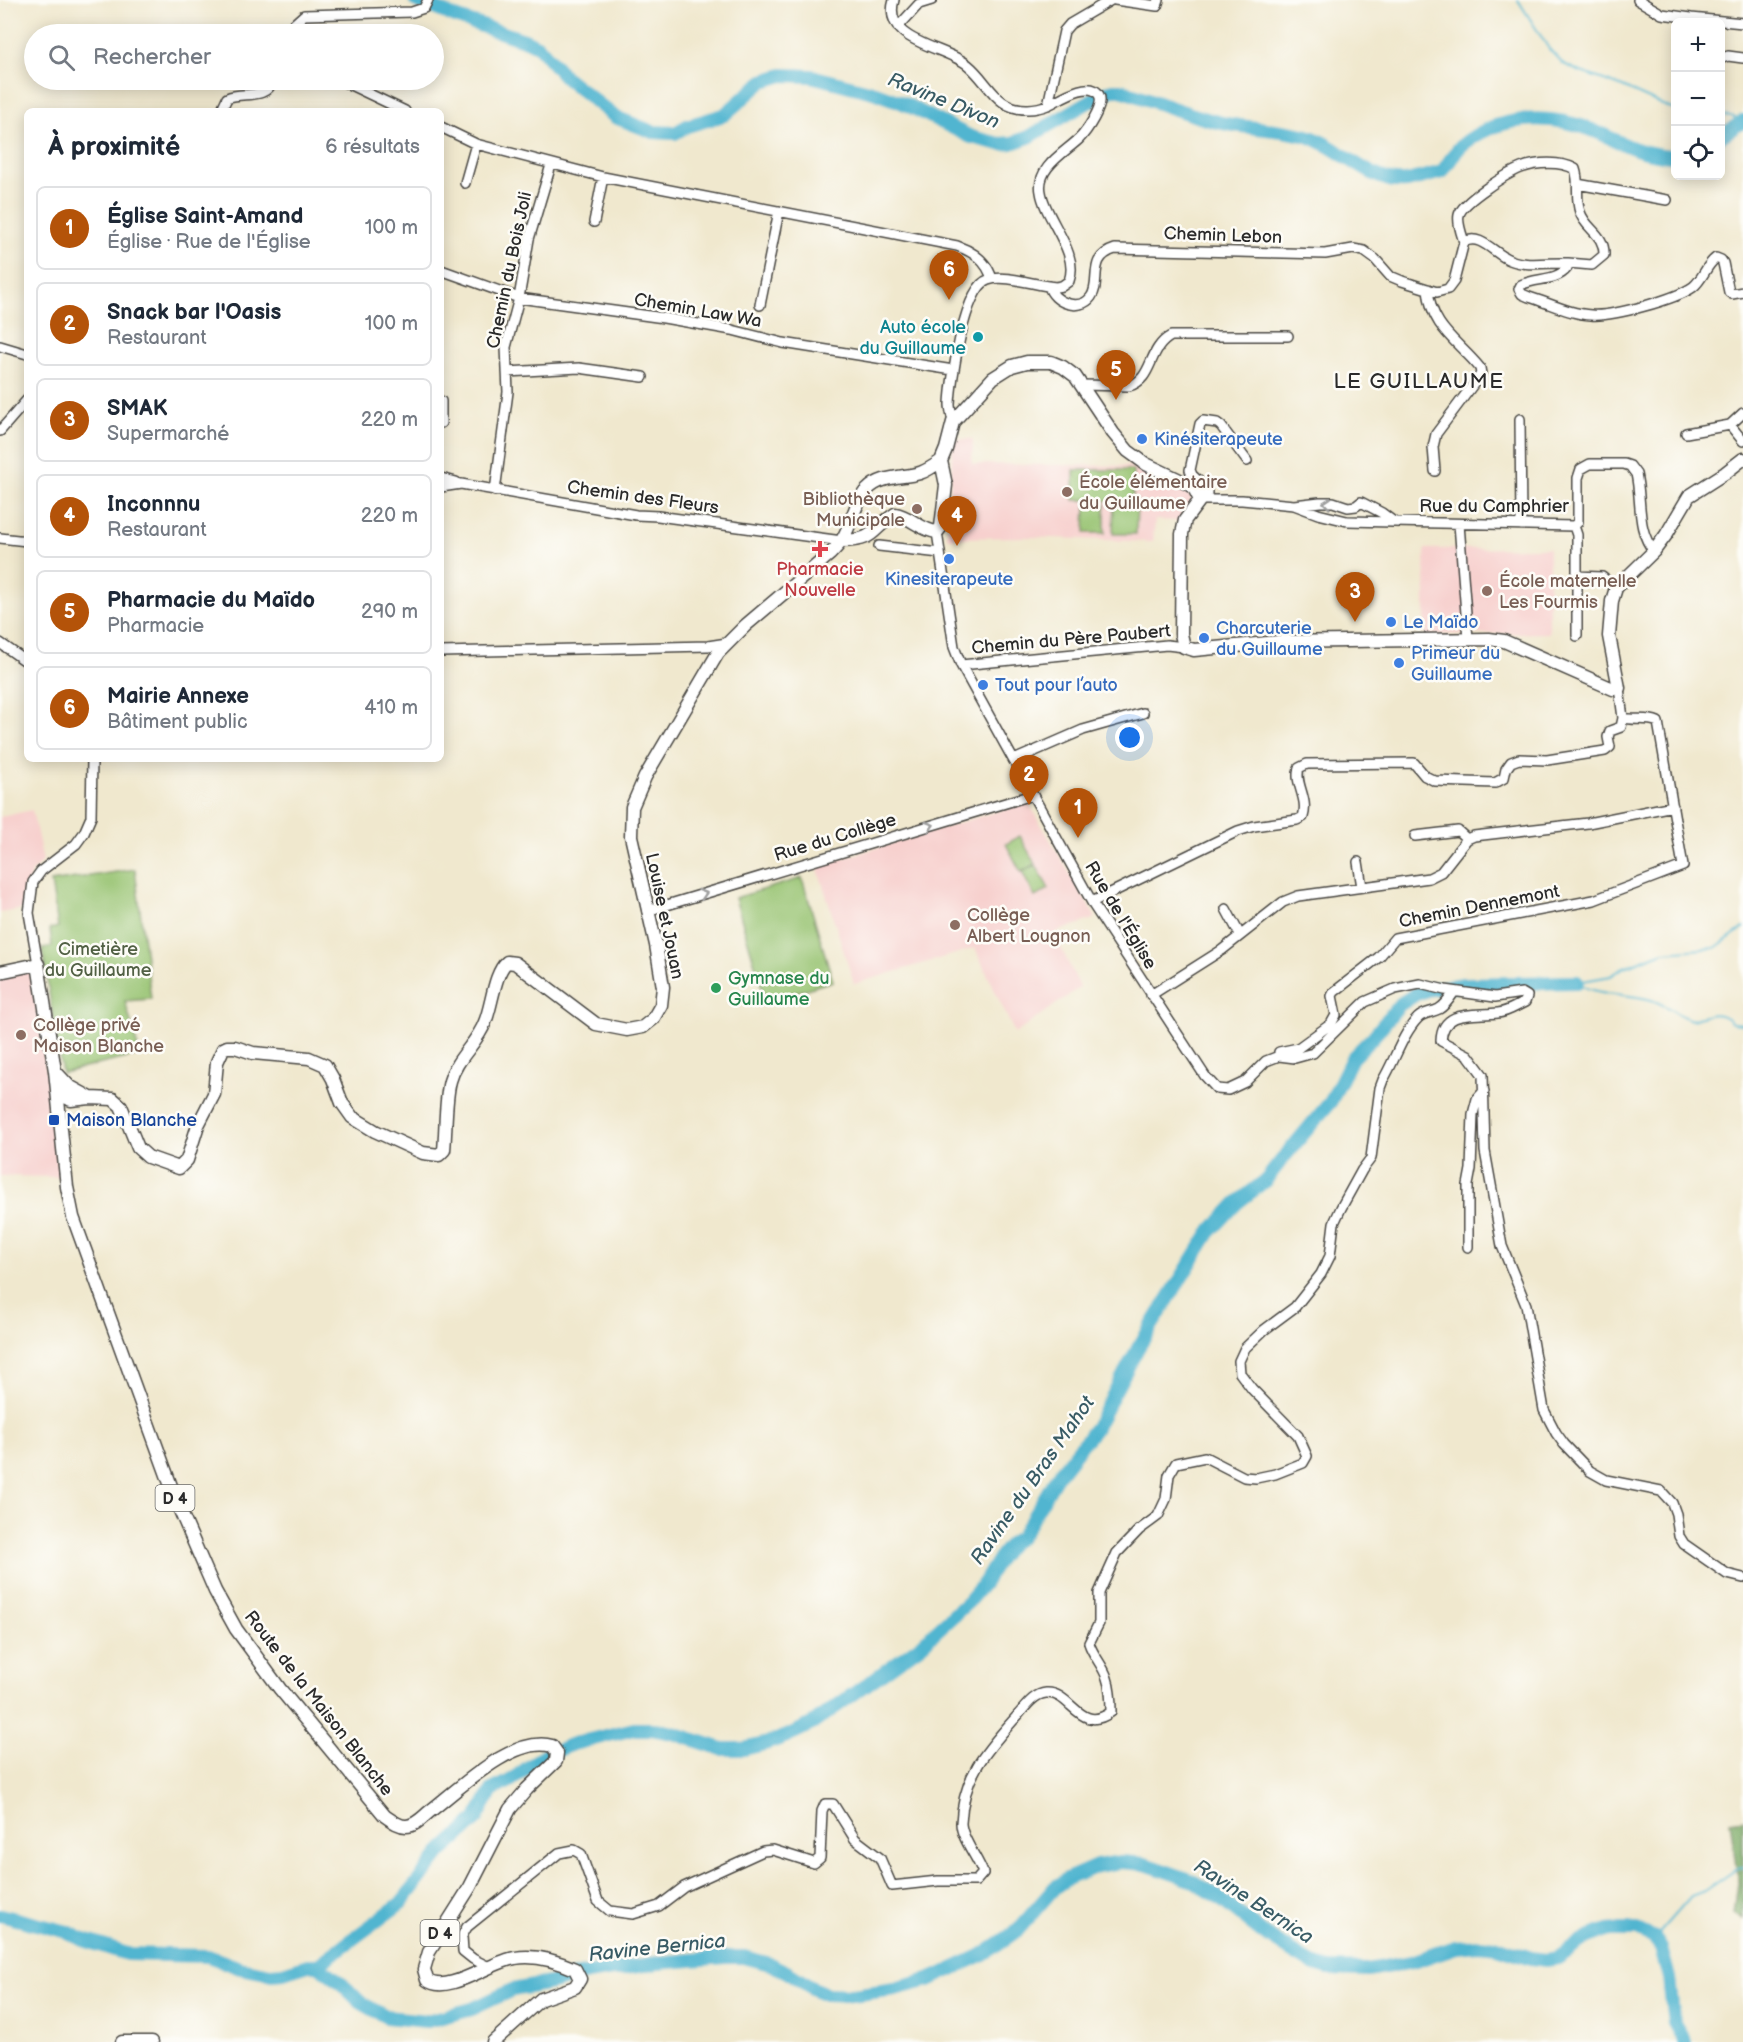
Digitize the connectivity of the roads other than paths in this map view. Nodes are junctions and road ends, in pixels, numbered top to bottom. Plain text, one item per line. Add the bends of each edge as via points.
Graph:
1 (428, 0) edge
2 (894, 0) edge
3 (932, 0) edge
4 (1113, 0) edge
5 (1638, 0) edge
6 (1158, 3) edge
7 (1681, 18) edge
8 (1725, 23) edge
9 (294, 24) edge
10 (1743, 24) edge
11 (898, 27) junction
12 (1725, 57) edge
13 (1743, 58) edge
14 (265, 90) edge
15 (361, 90) edge
16 (1048, 105) junction
17 (222, 108) edge
18 (399, 108) edge
19 (444, 129) edge
20 (476, 144) junction
21 (551, 165) junction
22 (603, 177) junction
23 (465, 183) dead end
24 (1577, 184) junction
25 (1667, 200) dead end
26 (779, 211) junction
27 (594, 222) dead end
28 (1464, 242) junction
29 (1568, 262) junction
30 (444, 271) edge
31 (992, 279) junction
32 (1049, 286) junction
33 (1428, 289) junction
34 (1743, 292) edge
35 (519, 298) junction
36 (760, 305) dead end
37 (1288, 336) dead end
38 (0, 346) edge
39 (24, 353) edge
40 (953, 370) junction
41 (507, 372) junction
42 (643, 376) dead end
43 (1082, 385) junction
44 (24, 403) edge
45 (1743, 413) edge
46 (1520, 419) dead end
47 (953, 422) junction
48 (1730, 425) junction
49 (0, 431) edge
50 (1686, 433) dead end
51 (1743, 441) edge
52 (1743, 459) edge
53 (940, 461) junction
54 (1247, 461) dead end
55 (1434, 471) dead end
56 (444, 479) edge
57 (461, 484) junction
58 (444, 487) edge
59 (495, 491) junction
60 (1200, 500) junction
61 (1294, 505) junction
62 (1394, 522) junction
63 (1459, 524) junction
64 (1521, 525) junction
65 (1574, 526) junction
66 (937, 532) junction
67 (0, 538) edge
68 (24, 541) edge
69 (842, 541) junction
70 (879, 546) dead end
71 (1654, 551) junction
72 (940, 553) junction
73 (1576, 576) junction
74 (1616, 588) junction
75 (1577, 636) dead end
76 (1468, 639) junction
77 (0, 643) edge
78 (727, 644) junction
79 (1184, 647) junction
80 (444, 652) edge
81 (24, 660) edge
82 (961, 665) junction
83 (1619, 688) junction
84 (1143, 713) dead end
85 (1623, 718) junction
86 (1014, 760) junction
87 (92, 762) edge
88 (1032, 795) junction
89 (1672, 806) junction
90 (1414, 836) dead end
91 (1467, 839) junction
92 (1358, 862) dead end
93 (1362, 887) junction
94 (1092, 902) junction
95 (1226, 909) dead end
96 (647, 911) junction
97 (1240, 935) junction
98 (38, 964) junction
99 (0, 972) edge
100 (1450, 991) junction
101 (1151, 995) junction
102 (1266, 1061) junction
103 (55, 1071) junction
104 (1484, 1091) junction
105 (57, 1092) junction
106 (72, 1094) junction
107 (58, 1114) junction
108 (1468, 1247) dead end
109 (1743, 1578) edge
110 (489, 1967) junction
111 (122, 2042) edge
112 (147, 2042) edge
113 (493, 2042) edge

1 - 9 street via 424,8 412,12 304,15
2 - 11 street via 892,17
3 - 11 street via 919,4
4 - 6 street
4 - 16 street via 1064,31
5 - 7 street via 1662,14
8 - 10 street
11 - 16 street via 909,37 968,65 994,96 1008,106 1029,109
12 - 13 street
14 - 17 street via 256,95 227,98
15 - 18 street
16 - 32 street via 1079,90 1090,90 1099,95 1100,107 1080,137 1044,172 1040,183 1071,265 1071,278 1066,284
19 - 20 street
20 - 21 street
20 - 23 street
21 - 22 street
21 - 35 street, Chemin du Bois Joli via 529,239
22 - 26 street
22 - 27 street
24 - 25 street
24 - 28 street via 1575,170 1568,165 1520,168 1465,205 1459,215
24 - 29 street via 1580,215 1605,246 1604,255 1592,265
26 - 31 street via 957,246 981,259
26 - 36 street
28 - 29 street via 1480,241 1509,260 1523,263
28 - 33 street via 1454,281 1448,289
29 - 34 street via 1568,268 1556,277 1521,285 1522,294 1577,313 1606,315 1688,290 1719,258 1727,290 1732,294
30 - 35 street, Chemin Law Wa
31 - 32 street
31 - 40 street via 980,285 974,295
32 - 33 street, Chemin Lebon via 1054,297 1065,303 1084,302 1093,294 1099,260 1115,249 1325,254 1353,249 1364,251 1390,276
33 - 55 street via 1435,317 1482,374 1436,434
35 - 40 street, Chemin Law Wa via 664,318 783,343
35 - 41 street, Chemin du Bois Joli via 506,347
37 - 43 street via 1171,336 1158,345 1142,379 1135,384
38 - 39 street
40 - 47 street
41 - 42 street via 579,368
41 - 59 street, Chemin du Bois Joli via 508,392
43 - 47 main road via 1063,367 1051,362 1012,366 993,378
43 - 60 main road via 1128,451 1194,488
44 - 49 street
45 - 48 street
46 - 64 street
47 - 53 main road
48 - 50 street
48 - 51 street
52 - 71 main road via 1689,496
53 - 66 main road via 946,485
53 - 69 main road, Louise et Jouan via 919,473 897,476 868,489
54 - 60 street via 1221,426 1203,421 1190,470 1206,488 1207,493
56 - 57 street
57 - 58 street, Chemin des Fleurs
57 - 59 street, Chemin des Fleurs
59 - 69 street, Chemin des Fleurs via 636,515
60 - 61 street, Rue du Camphrier
60 - 79 main road via 1185,520 1182,534
61 - 62 street, Rue du Camphrier via 1347,521
62 -> 61 street, Rue du Camphrier via 1361,502 1348,507 1333,502
62 - 63 street, Rue du Camphrier
63 - 64 street, Rue du Camphrier
63 - 76 street
64 - 65 street, Rue du Camphrier
65 - 71 street, Rue du Camphrier via 1578,522 1581,469 1590,464 1624,464 1637,477 1644,534
65 - 73 street
66 - 69 main road via 895,514 870,536
66 - 72 street, Rue de l'Église
67 - 68 street
69 - 78 main road, Louise et Jouan
70 - 72 street
71 - 74 main road
72 - 82 street, Rue de l'Église via 954,647
73 - 74 street via 1602,577
73 - 75 street
74 - 83 main road via 1609,636
76 - 79 main road via 1278,642 1194,650
76 - 83 main road via 1504,641 1612,689
77 - 81 street
78 - 80 street
78 - 96 main road, Louise et Jouan via 666,740 632,807 631,836
79 - 82 street, Chemin du Père Paubert via 1167,645
82 - 86 street, Rue de l'Église
83 - 85 street
84 - 86 street via 1083,730
85 - 89 street via 1658,722
85 - 94 street via 1621,727 1610,731 1610,747 1605,751 1547,760 1519,759 1511,762 1504,778 1496,783 1435,782 1413,763 1307,764 1297,774 1306,808 1303,817 1238,831
86 - 88 street, Rue de l'Église
87 - 98 street via 88,825 76,844 33,882 29,913
88 - 94 street, Rue de l'Église
96 -> 88 street, Rue du Collège
89 - 91 street via 1588,824
89 - 102 street, Chemin Dennemont via 1683,866 1594,900 1395,938 1374,962 1334,992 1336,1015 1331,1024 1298,1048
90 - 91 street via 1458,831
91 - 93 street via 1441,872 1429,878
92 - 93 street
93 - 97 street via 1298,896 1283,902
94 - 101 street, Rue de l'Église
95 - 97 street
96 - 106 main road, Louise et Jouan via 663,987 661,1005 653,1019 643,1027 627,1030 596,1024 515,963 507,962 485,1024 450,1083 444,1150 439,1155 413,1149 352,1117 325,1065 309,1058 253,1053 235,1047 223,1049 217,1062 214,1094 198,1125 187,1160 179,1168 148,1157 138,1148 121,1106 113,1099
97 - 101 street
98 - 99 main road
98 - 103 main road, Route de la Maison Blanche / D 4
100 - 102 street via 1420,984 1395,989 1365,1002 1313,1053
100 - 104 street via 1495,997 1522,993 1527,996 1525,1002 1500,1013 1464,1014 1441,1033 1441,1041 1474,1061 1483,1075
100 - 110 street via 1447,1002 1438,1010 1418,1017 1383,1080 1371,1158 1334,1223 1330,1256 1321,1274 1295,1307 1245,1348 1239,1361 1240,1374 1298,1436 1307,1455 1303,1463 1256,1478 1205,1457 1176,1463 1158,1516 1117,1553 1099,1593 1099,1623 1089,1642 1107,1676 1111,1712 1103,1718 1089,1718 1049,1693 1036,1696 985,1752 975,1769 965,1795 961,1825 982,1873 976,1881 892,1886 880,1858 855,1839 833,1804 825,1804 820,1858 814,1863 773,1850 763,1851 684,1887 659,1906 633,1914 610,1911 598,1901 581,1854 574,1850 559,1853 467,1927 462,1936 464,1951
101 - 102 street, Rue de l'Église via 1217,1089 1228,1090 1245,1082
103 - 105 main road, Route de la Maison Blanche / D 4
103 - 106 main road
104 - 108 street via 1473,1114
104 - 109 street via 1485,1151 1502,1246 1526,1305 1544,1410 1564,1444 1590,1471 1606,1480 1661,1491 1672,1503 1684,1544 1727,1574
105 - 106 main road, Louise et Jouan
105 - 107 main road, Route de la Maison Blanche / D 4
106 - 107 main road
107 - 110 main road, Route de la Maison Blanche / D 4 via 73,1217 179,1508 214,1592 280,1689 385,1816 404,1826 419,1821 481,1769 514,1752 544,1744 557,1753 556,1761 510,1809 470,1887 429,1952 424,1974 430,1983 443,1985
110 - 113 main road, Route de la Maison Blanche / D 4 via 528,1957 562,1963 575,1969 580,1979 575,1987 541,1999
111 - 112 main road

